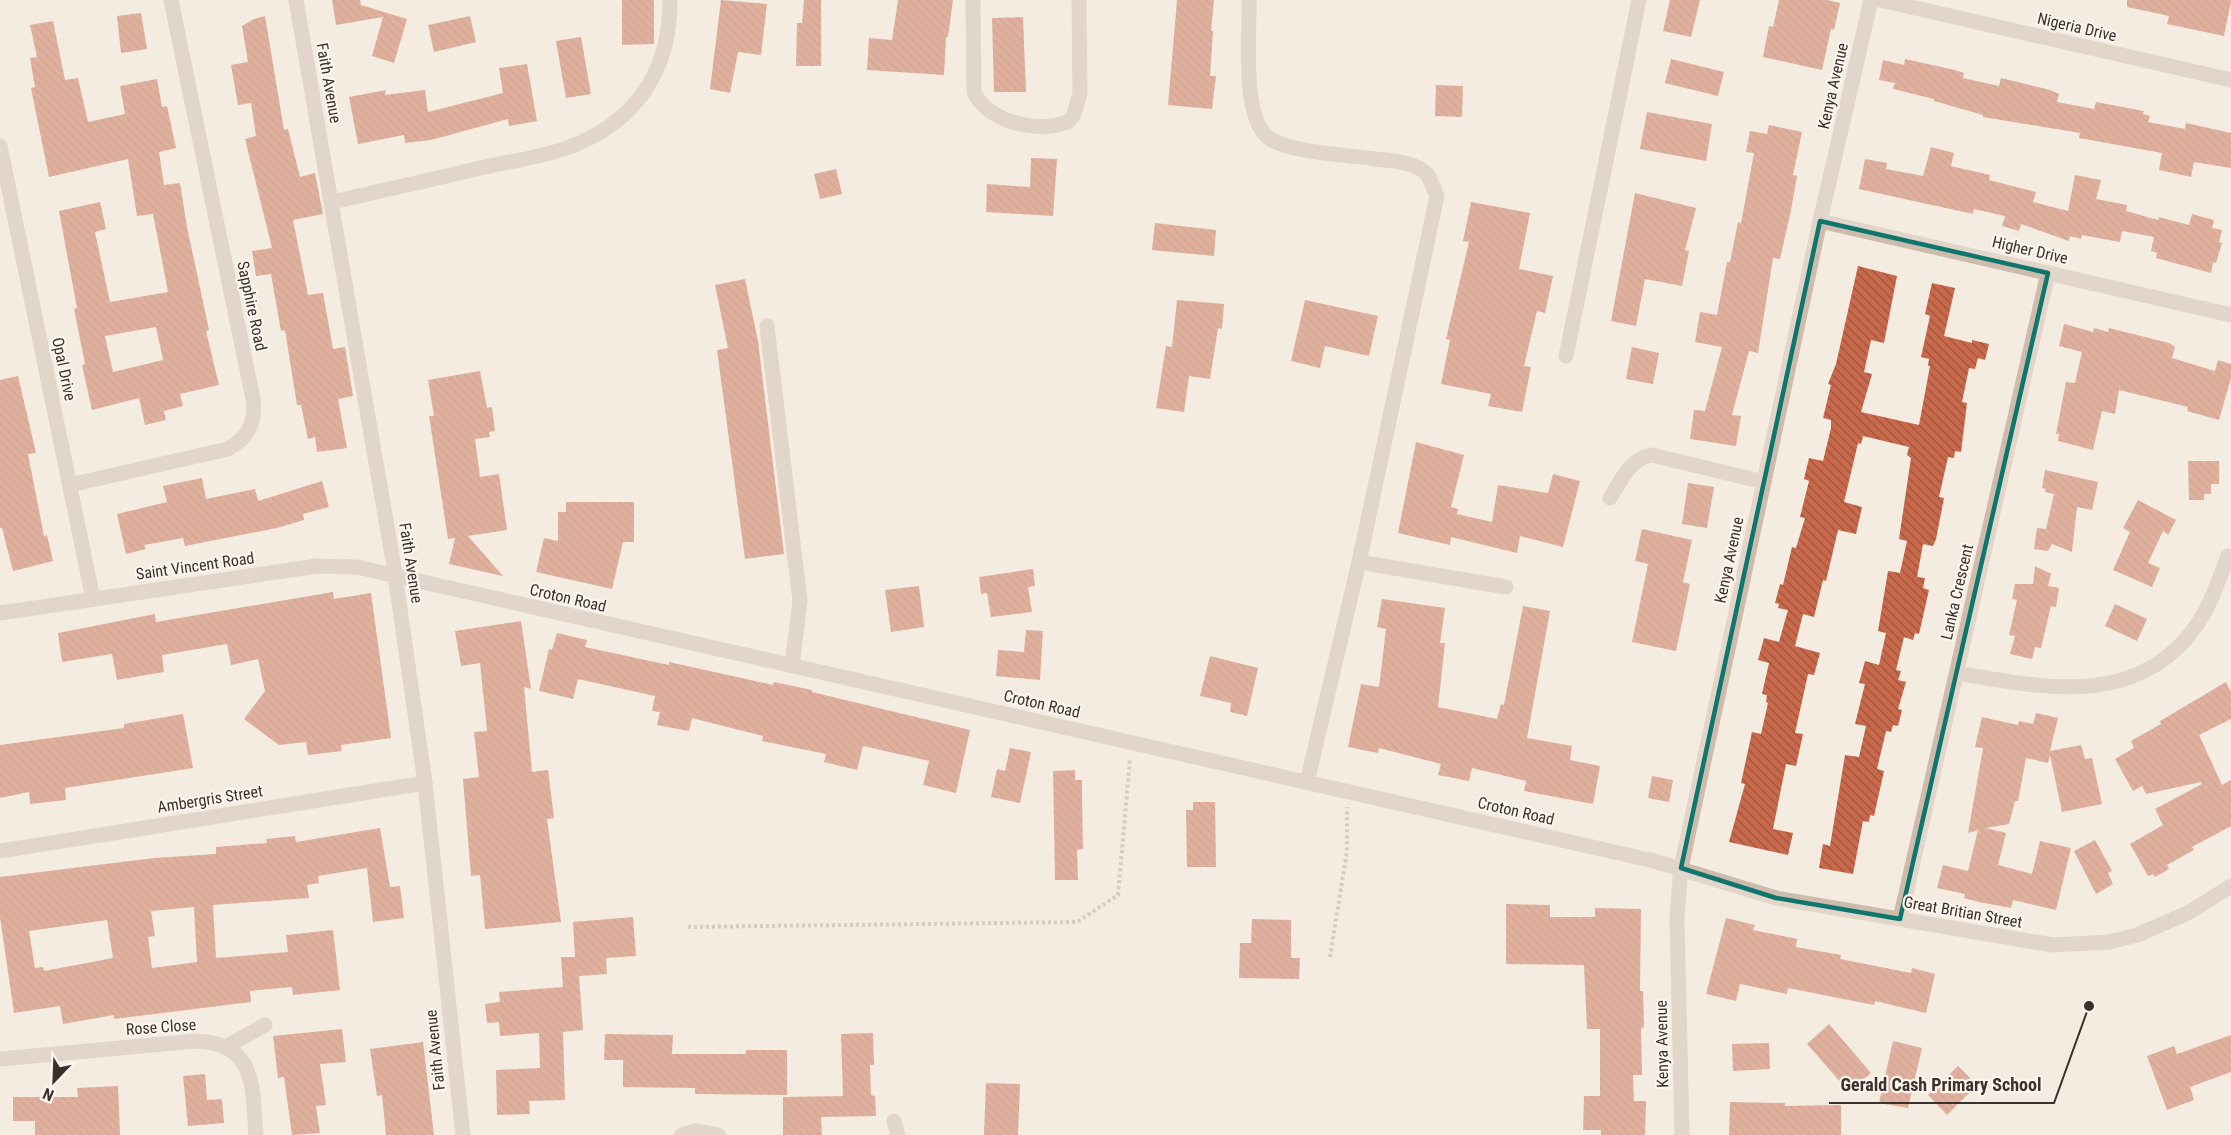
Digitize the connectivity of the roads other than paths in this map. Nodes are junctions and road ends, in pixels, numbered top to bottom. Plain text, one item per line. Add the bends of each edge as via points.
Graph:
1 (171, 0) edge
2 (296, 0) edge
3 (670, 0) edge
4 (973, 0) edge
5 (1079, 0) edge
6 (1249, 0) edge
7 (1639, 0) edge
8 (1871, 0) edge
9 (1880, 0) edge
10 (2231, 80) edge
11 (0, 146) edge
12 (332, 202) junction
13 (1820, 221) junction
14 (2048, 273) junction
15 (2231, 315) edge
16 (767, 326) dead end
17 (1566, 356) dead end
18 (1764, 482) junction
19 (70, 485) junction
20 (1610, 498) dead end
21 (2228, 556) dead end
22 (1359, 562) junction
23 (395, 575) junction
24 (1506, 588) dead end
25 (93, 599) junction
26 (0, 613) edge
27 (792, 666) junction
28 (1957, 673) junction
29 (1307, 782) junction
30 (425, 783) junction
31 (0, 851) edge
32 (1681, 868) junction
33 (2231, 886) edge
34 (1900, 919) junction
35 (265, 1025) dead end
36 (227, 1046) junction
37 (0, 1059) edge
38 (256, 1135) edge
39 (463, 1135) edge
40 (682, 1135) edge
41 (718, 1135) edge
42 (1682, 1135) edge

1 - 19 street, Sapphire Road via 253,399 253,419 244,438 228,449
2 - 12 street, Faith Avenue
3 - 12 street via 667,42 651,84 622,117 603,130 562,150
4 - 5 street via 974,93 979,104 1021,123 1051,126 1069,121 1078,105
6 - 22 street via 1251,102 1258,127 1267,137 1291,146 1407,164 1424,171 1436,191 1435,212
7 - 17 street
8 - 13 street, Kenya Avenue
9 - 10 street, Nigeria Drive
11 - 19 street, Opal Drive
12 - 23 street, Faith Avenue
13 - 14 street, Higher Drive
13 - 18 street, Kenya Avenue
14 - 15 street, Higher Drive
14 - 28 street, Lanka Crescent
16 - 27 street via 800,601
18 - 20 street via 1652,455 1634,463
18 - 32 street, Kenya Avenue
19 - 25 street, Opal Drive
21 - 28 street via 2196,627 2170,653 2132,676 2068,689
22 - 24 street
22 - 29 street
23 - 25 street, Saint Vincent Road via 357,567 317,566
23 - 27 street, Croton Road
23 - 30 street, Faith Avenue
25 - 26 street, Saint Vincent Road
27 - 29 street, Croton Road
28 - 34 street, Lanka Crescent
29 - 32 street, Croton Road
30 - 31 street, Ambergris Street
30 - 39 street, Faith Avenue
32 - 34 street, Great Britian Street via 1776,898
32 - 42 street, Kenya Avenue via 1677,917
33 - 34 street, Great Britian Street via 2188,913 2137,935 2082,945 2019,942
35 - 36 street
36 - 37 street, Rose Close via 196,1041
36 - 38 street via 238,1054 249,1073
40 - 41 street via 695,1131

